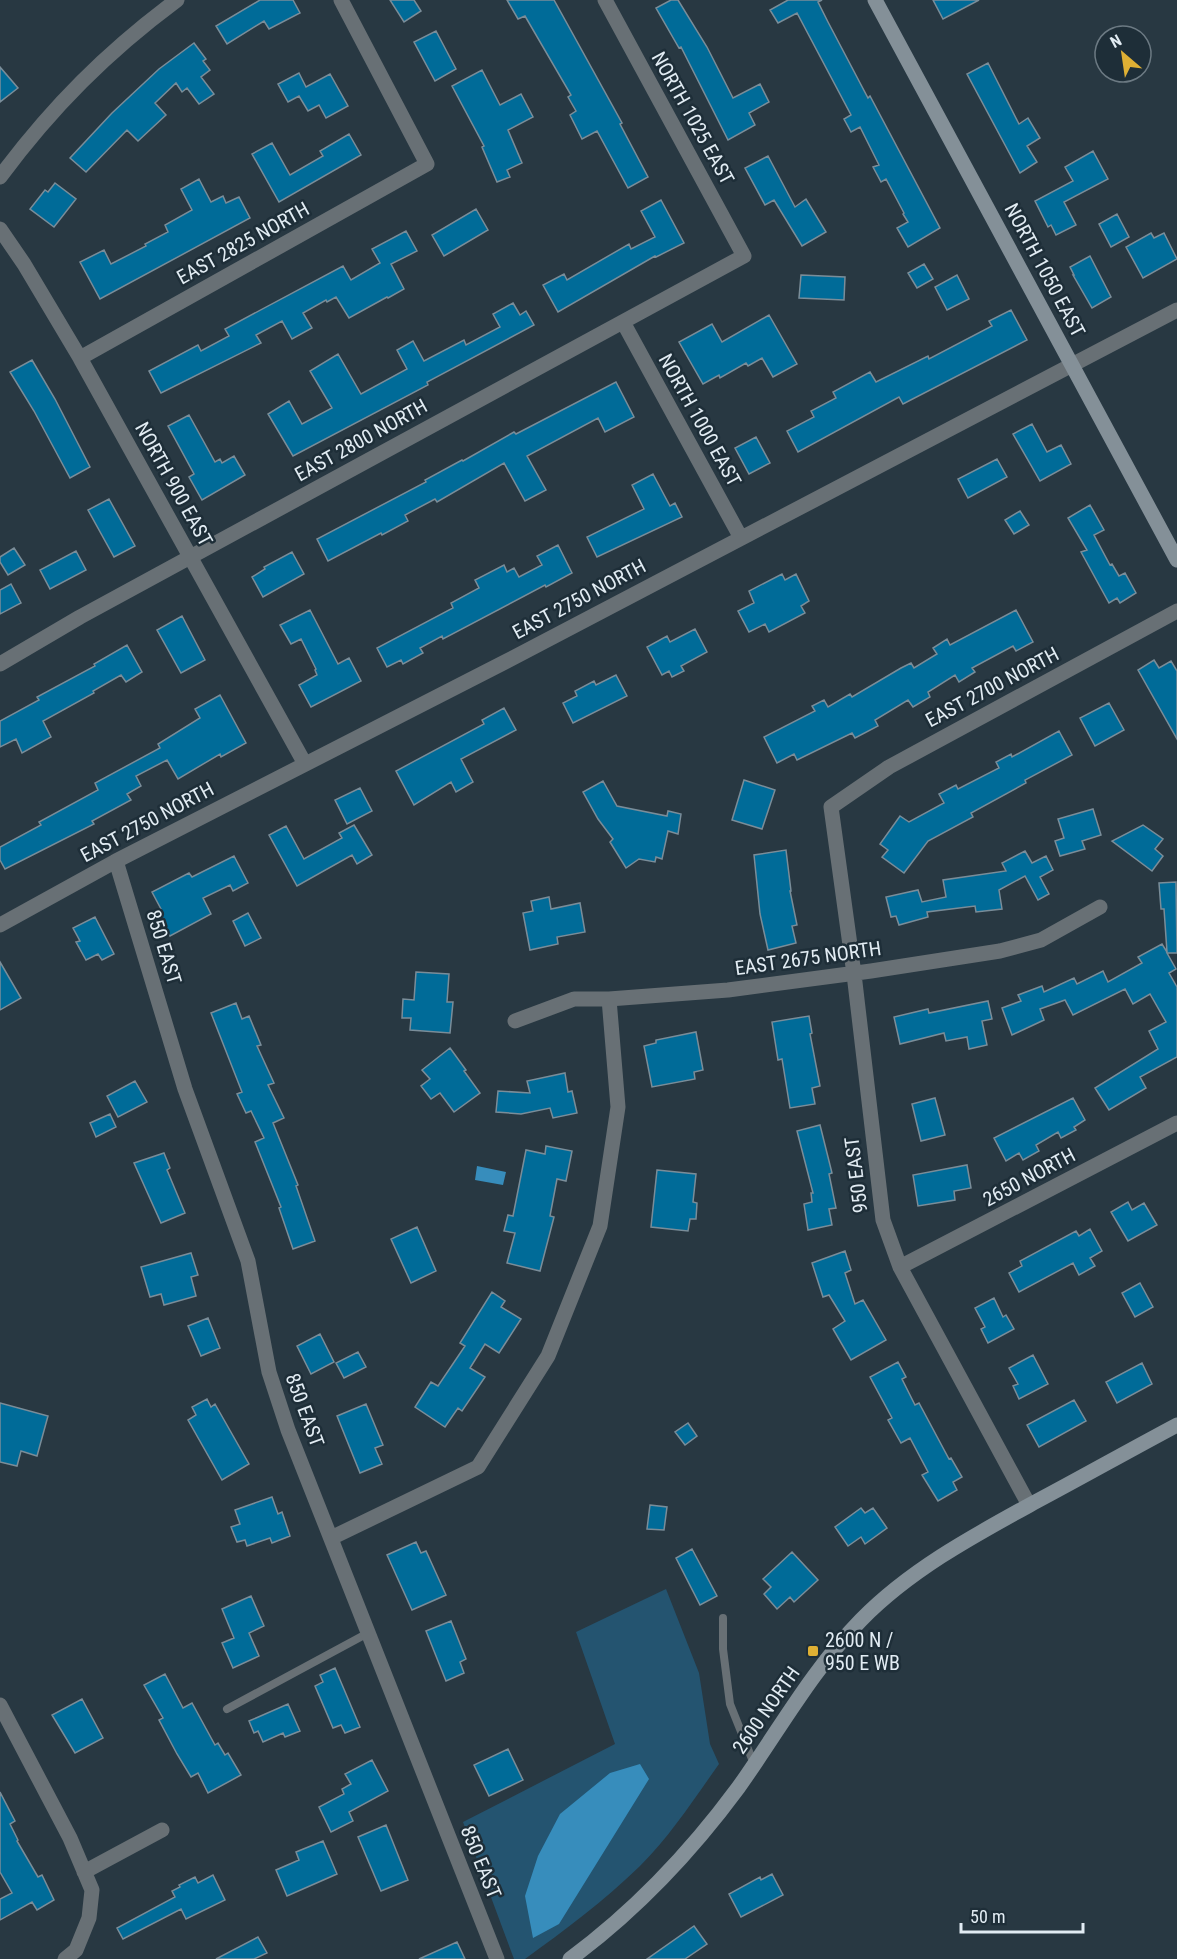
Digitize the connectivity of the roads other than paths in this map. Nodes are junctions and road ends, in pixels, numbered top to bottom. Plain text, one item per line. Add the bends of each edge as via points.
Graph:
1 (177, 0) edge
2 (340, 0) edge
3 (605, 0) edge
4 (875, 0) edge
5 (0, 177) edge
6 (0, 229) edge
7 (744, 256) joint
8 (1177, 310) edge
9 (623, 322) junction
10 (80, 358) junction
11 (1073, 366) junction
12 (741, 538) junction
13 (191, 557) junction
14 (1177, 560) edge
15 (1177, 611) edge
16 (0, 664) edge
17 (305, 764) junction
18 (831, 807) joint
19 (116, 861) junction
20 (1100, 907) dead end
21 (0, 925) edge
22 (854, 974) junction
23 (609, 999) junction
24 (515, 1021) dead end
25 (1177, 1123) edge
26 (900, 1267) junction
27 (1177, 1425) edge
28 (1029, 1505) junction
29 (331, 1538) junction
30 (723, 1618) dead end
31 (368, 1633) junction
32 (0, 1705) edge
33 (227, 1709) dead end
34 (754, 1764) junction
35 (162, 1830) dead end
36 (84, 1872) junction
37 (65, 1959) edge
38 (497, 1959) edge
39 (570, 1959) edge

1 - 5 street via 133,33 62,101
2 - 10 street, EAST 2825 NORTH via 427,164
3 - 7 street, NORTH 1025 EAST
4 - 11 main road, NORTH 1050 EAST
6 - 10 street, NORTH 900 EAST
7 - 9 street, EAST 2800 NORTH
8 - 11 street, EAST 2750 NORTH
9 - 12 street, NORTH 1000 EAST
9 - 13 street, EAST 2800 NORTH
10 - 13 street, NORTH 900 EAST
11 - 12 street, EAST 2750 NORTH
11 - 14 main road, NORTH 1050 EAST
12 - 17 street, EAST 2750 NORTH
13 - 16 street, EAST 2800 NORTH
13 - 17 street, NORTH 900 EAST
15 - 18 street, EAST 2700 NORTH via 889,767
17 - 19 street, EAST 2750 NORTH
18 - 22 street, 950 EAST
19 - 21 street, EAST 2750 NORTH
19 - 29 street, 850 EAST via 185,1089 248,1261 269,1372
20 - 22 street, EAST 2675 NORTH via 1030,943
22 - 23 street, EAST 2675 NORTH via 728,990
22 - 26 street, 950 EAST via 883,1220
23 - 24 street, EAST 2675 NORTH via 574,999
23 - 29 street via 618,1107 600,1226 548,1356 478,1467
25 - 26 street, 2650 NORTH
26 - 28 street, 950 EAST
27 - 28 main road, 2600 NORTH
28 - 34 main road, 2600 NORTH via 950,1548 869,1612 801,1694
29 - 31 street, 850 EAST
30 - 34 lane via 730,1704
31 - 33 lane
31 - 38 street, 850 EAST
32 - 36 street
34 - 39 main road, 2600 NORTH via 688,1851 636,1906
35 - 36 street
36 - 37 street via 92,1890 89,1918 76,1950

